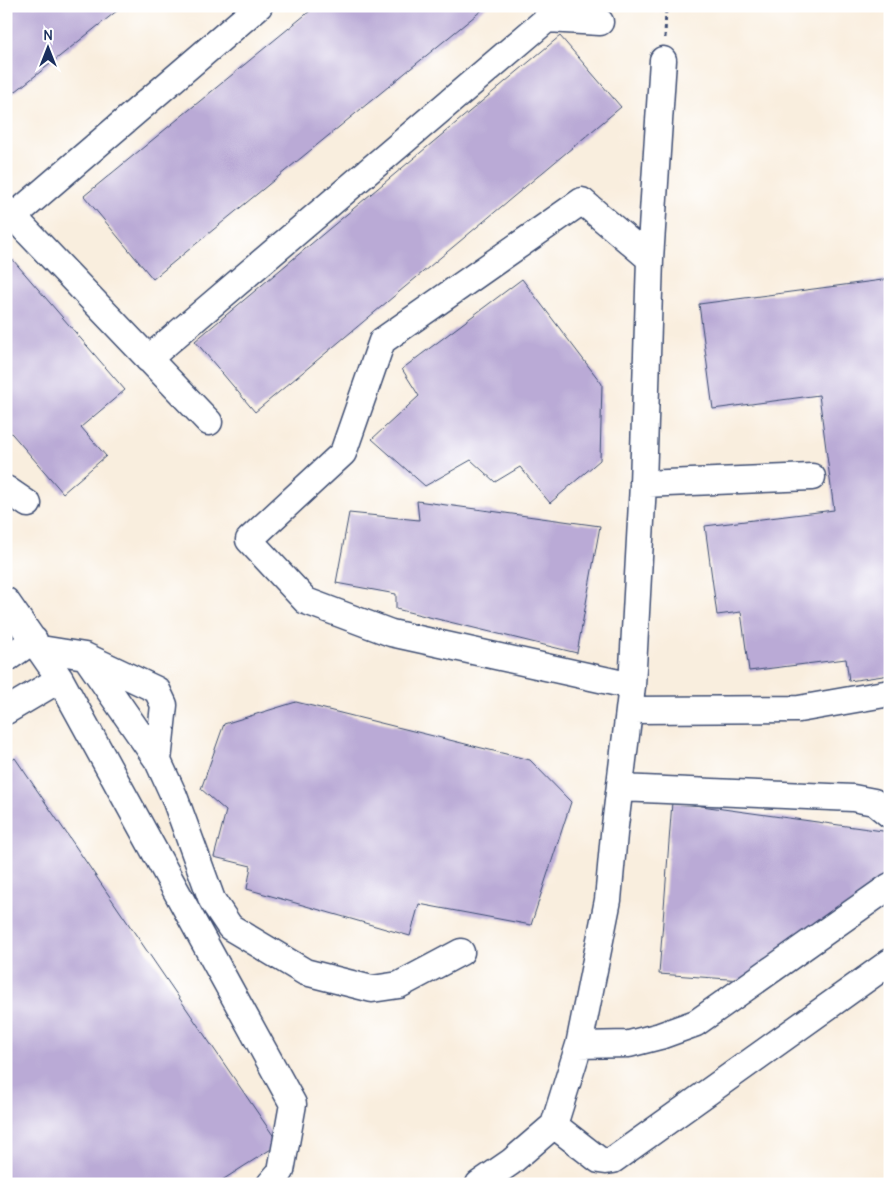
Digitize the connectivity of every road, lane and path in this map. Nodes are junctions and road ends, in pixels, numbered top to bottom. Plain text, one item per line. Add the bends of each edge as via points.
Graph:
1 (259, 6) edge
2 (666, 6) edge
3 (600, 22) dead end
4 (664, 60) joint
5 (9, 216) edge
6 (650, 259) junction
7 (148, 359) junction
8 (208, 422) dead end
9 (812, 477) dead end
10 (643, 484) junction
11 (6, 489) edge
12 (28, 504) dead end
13 (6, 601) edge
14 (26, 636) edge
15 (85, 656) junction
16 (6, 659) edge
17 (60, 679) junction
18 (890, 694) edge
19 (631, 698) junction
20 (6, 711) edge
21 (158, 761) junction
22 (620, 788) junction
23 (890, 815) edge
24 (890, 886) edge
25 (460, 952) dead end
26 (890, 962) edge
27 (580, 1045) junction
28 (554, 1125) junction
29 (270, 1184) edge
30 (479, 1184) edge

1 - 5 street
2 - 4 path
3 - 7 street via 547,19
4 - 6 street
5 - 7 street
6 - 10 street
6 - 19 street via 582,201 382,341 343,453 249,540 306,601 391,633
7 - 8 street
9 - 10 street
10 - 19 street
11 - 12 street
13 - 14 street
14 - 15 street
14 - 16 street
14 - 17 street
15 - 21 street
15 - 21 street via 157,690 164,705
17 - 20 street
17 - 29 street via 293,1104 281,1171
18 - 19 street via 799,708
19 - 22 street
21 - 25 street via 212,900 230,927 305,972 372,989 399,985
22 - 23 street via 853,798 874,802
22 - 27 street via 608,900
24 - 27 street via 696,1023 629,1044
26 - 28 street via 613,1160 599,1160
27 - 28 street
28 - 30 street

